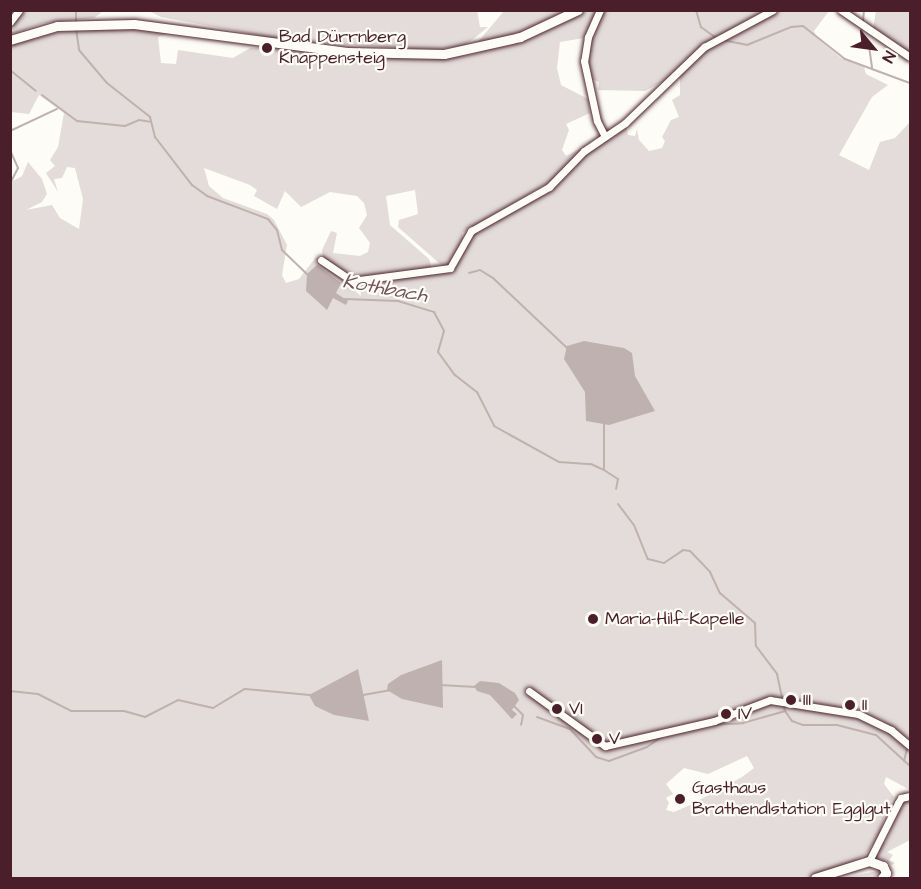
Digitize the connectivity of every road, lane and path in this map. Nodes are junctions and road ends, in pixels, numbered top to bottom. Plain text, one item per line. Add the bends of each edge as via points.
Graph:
1 (19, 10) edge
2 (578, 10) edge
3 (600, 10) edge
4 (773, 10) edge
5 (841, 10) edge
6 (10, 22) edge
7 (10, 40) edge
8 (910, 57) edge
9 (604, 135) junction
10 (321, 260) dead end
11 (529, 691) dead end
12 (909, 745) edge
13 (910, 796) edge
14 (869, 861) junction
15 (815, 879) edge
16 (882, 879) edge

1 - 6 street
2 - 7 main road via 500,44 420,55 302,47 161,25 57,26
3 - 9 street via 585,44 584,61 597,121
4 - 9 street via 709,44 676,76 659,86 634,115
5 - 8 street
9 - 10 street via 549,187 465,236 450,268 352,281
11 - 12 street via 607,747 714,721 776,700 810,709 858,714
13 - 14 street via 898,803
14 - 15 main road
14 - 16 main road via 884,866 886,873

